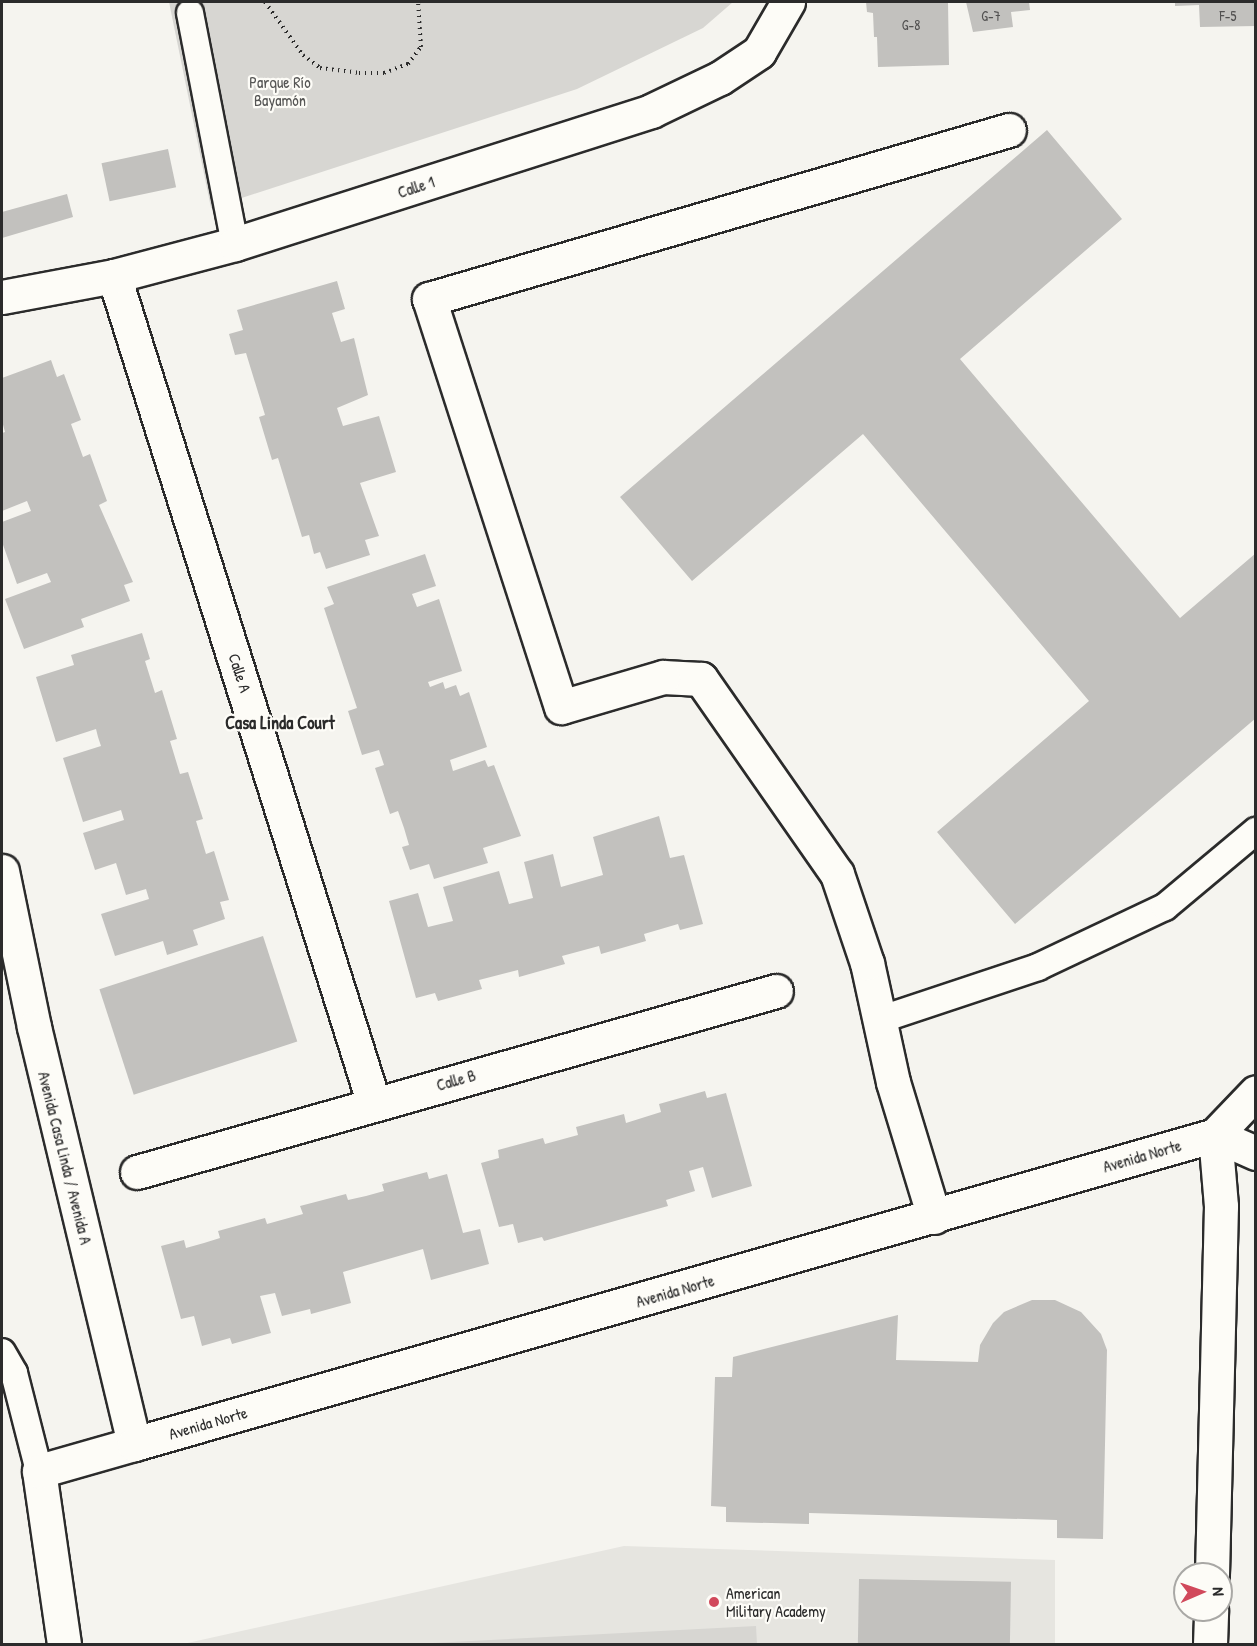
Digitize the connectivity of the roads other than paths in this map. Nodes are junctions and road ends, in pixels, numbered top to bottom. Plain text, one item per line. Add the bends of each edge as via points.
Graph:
1 (788, 2) edge
2 (190, 13) dead end
3 (1009, 130) dead end
4 (235, 244) junction
5 (114, 276) junction
6 (2, 297) edge
7 (1256, 831) edge
8 (2, 871) edge
9 (776, 991) dead end
10 (879, 1020) junction
11 (1256, 1092) edge
12 (374, 1104) junction
13 (1215, 1135) junction
14 (1256, 1153) edge
15 (137, 1172) dead end
16 (934, 1217) junction
17 (2, 1352) edge
18 (134, 1444) junction
19 (39, 1471) junction
20 (1212, 1562) edge
21 (1211, 1622) edge
22 (64, 1644) edge
23 (1210, 1644) edge

1 - 4 street, Calle 1 via 759,52 720,78 651,111
2 - 4 lane
3 - 10 street via 429,299 561,707 663,677 701,680 837,874 867,963
4 - 5 street, Calle 1
5 - 6 street, Calle 1
5 - 12 street, Calle A
7 - 10 lane via 1165,907 1038,967
8 - 18 street, Avenida Casa Linda / Avenida A via 34,1027
9 - 12 street, Calle B
10 - 16 street via 893,1082
11 - 13 street
12 - 15 street, Calle B
13 - 14 street
13 - 16 street, Avenida Norte
13 - 20 street via 1221,1206
16 - 18 street, Avenida Norte
17 - 19 lane via 14,1373
18 - 19 street, Avenida Norte
19 - 22 street
21 - 23 street

